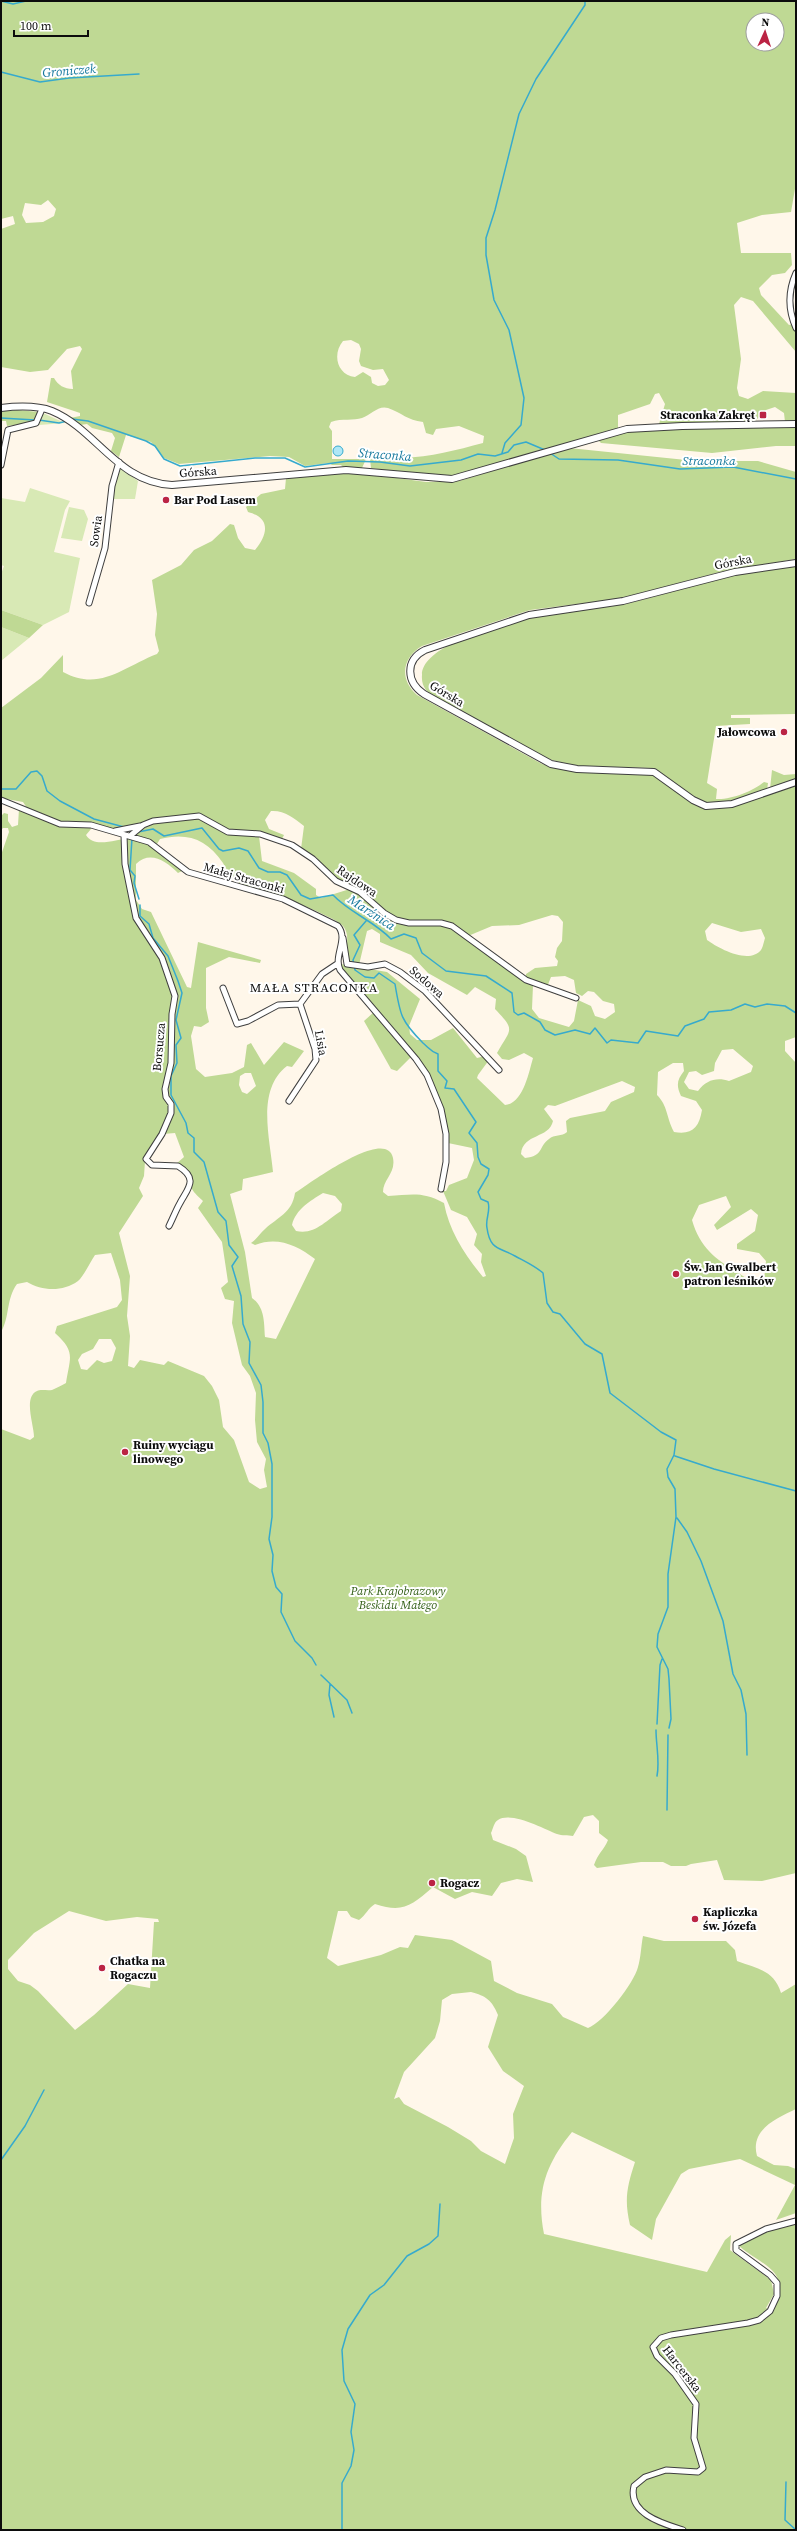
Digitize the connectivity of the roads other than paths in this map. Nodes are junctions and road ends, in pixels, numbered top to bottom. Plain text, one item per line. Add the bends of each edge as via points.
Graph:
1 (796, 273) edge
2 (796, 328) edge
3 (1, 408) edge
4 (42, 409) junction
5 (796, 424) edge
6 (118, 462) junction
7 (1, 465) edge
8 (796, 563) edge
9 (89, 602) dead end
10 (796, 782) edge
11 (1, 800) edge
12 (141, 826) junction
13 (114, 831) junction
14 (128, 835) junction
15 (342, 934) junction
16 (337, 964) junction
17 (224, 988) dead end
18 (576, 998) dead end
19 (300, 1004) junction
20 (499, 1070) dead end
21 (288, 1101) dead end
22 (440, 1189) dead end
23 (169, 1226) dead end
24 (796, 2221) edge
25 (683, 2530) edge

1 - 2 street via 790,302
3 - 4 street, Górska
4 - 6 street, Górska via 64,418
4 - 7 street via 38,420 8,430
5 - 6 street, Górska via 642,428 606,434 472,475 441,480 346,470 172,484 144,479
6 - 9 street, Sowia via 112,486 105,548
8 - 10 street, Górska via 735,572 623,601 520,617 425,650 415,658 410,670 413,684 424,694 522,749 556,765 577,769 654,772 696,802 710,807 732,804
11 - 13 street, Małej Straconki via 60,824 91,825
12 - 13 street, Rajdowa
12 - 14 street, Rajdowa
12 - 18 street, Rajdowa via 164,818 199,816 228,832 260,834 283,841 307,854 336,880 360,892 390,916 409,923 441,923 452,926 526,980
13 - 14 street, Małej Straconki
14 - 15 street, Małej Straconki via 156,845 188,872 283,899 334,924
14 - 23 street, Borsucza via 125,864 136,918 162,958 175,996 171,1063 165,1089 166,1097 171,1104 171,1113 162,1134 146,1159 152,1165 178,1166 190,1180 190,1188 180,1201
15 - 16 street
15 - 20 street, Sodowa via 345,961 348,965 388,965 412,980
16 - 19 street via 322,974
16 - 22 street via 427,1075 441,1109 446,1134 446,1162
17 - 19 street via 237,1024 278,1005
19 - 21 street, Lisia via 315,1049 316,1060
24 - 25 street, Harcerska via 752,2234 738,2241 735,2247 740,2255 775,2279 777,2296 770,2311 759,2320 661,2338 653,2347 657,2356 675,2374 696,2404 694,2438 703,2468 698,2472 666,2470 645,2477 634,2486 633,2498 642,2511 652,2519

